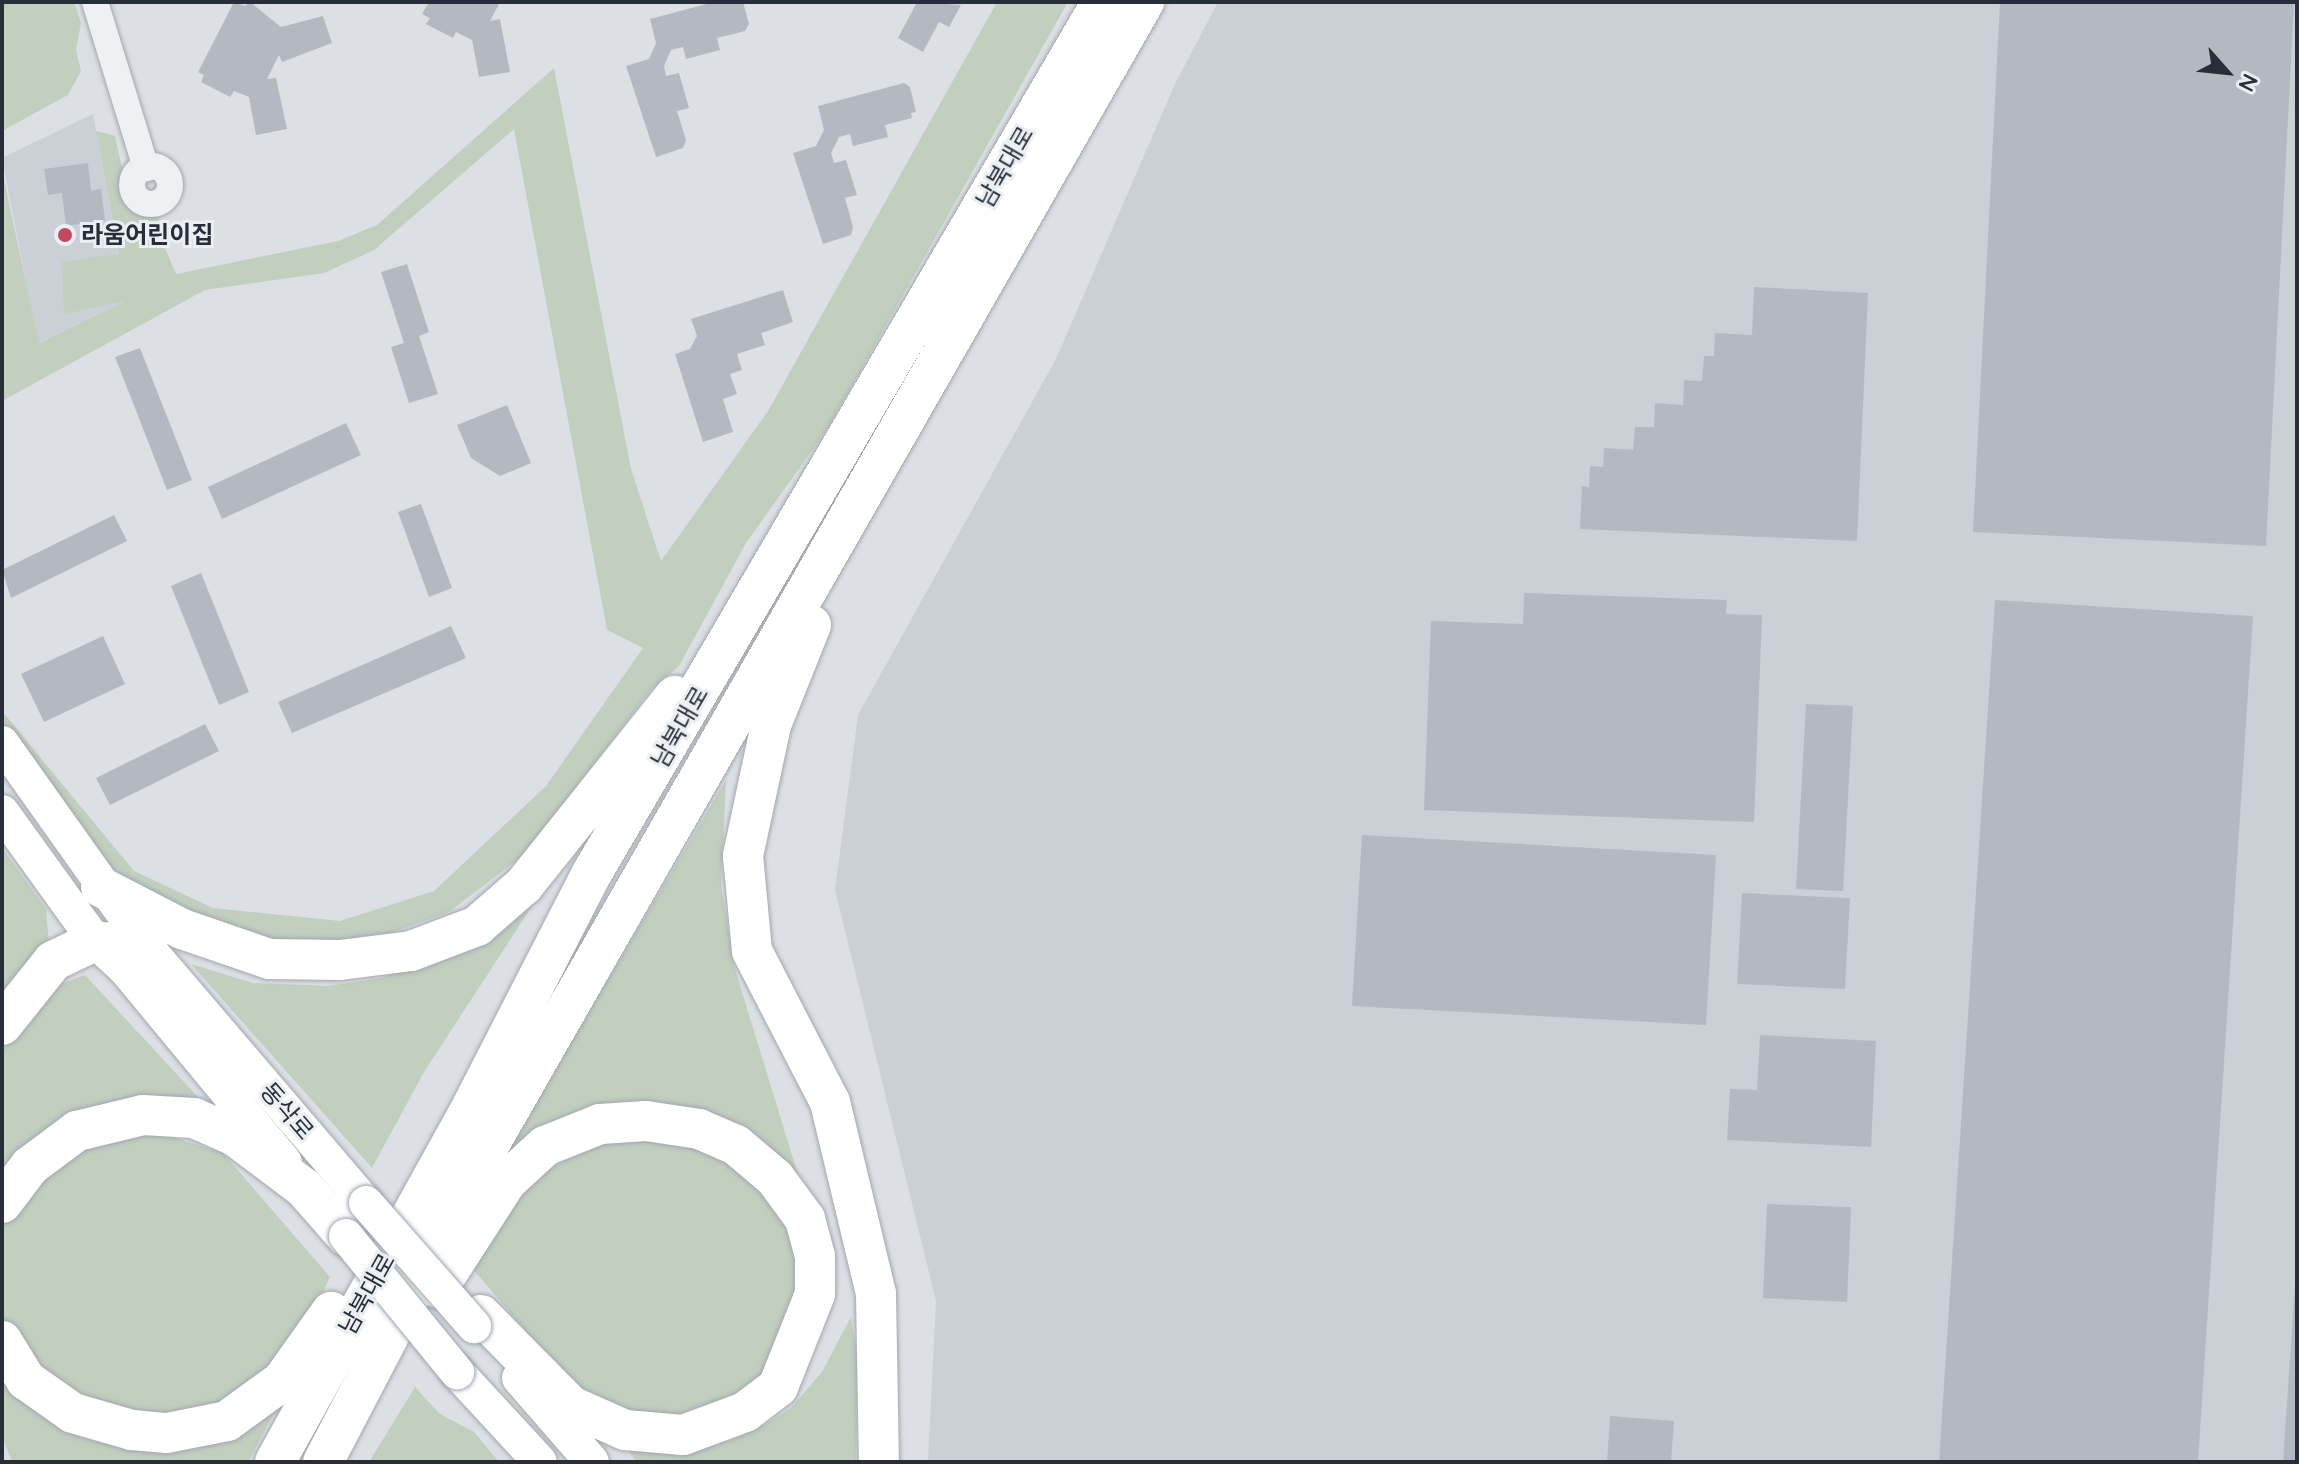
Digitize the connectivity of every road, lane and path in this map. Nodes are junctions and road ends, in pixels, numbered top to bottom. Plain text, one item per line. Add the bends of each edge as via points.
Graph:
1 (95, 2) edge
2 (1102, 2) edge
3 (1144, 2) edge
4 (146, 168) dead end
5 (854, 513) junction
6 (757, 594) junction
7 (2, 743) edge
8 (2, 812) edge
9 (101, 887) junction
10 (95, 941) junction
11 (147, 947) junction
12 (517, 1013) junction
13 (2, 1025) edge
14 (2, 1203) edge
15 (356, 1220) junction
16 (478, 1321) junction
17 (2, 1341) edge
18 (876, 1450) edge
19 (275, 1462) edge
20 (323, 1462) edge
21 (540, 1462) edge
22 (592, 1462) edge

1 - 4 street
2 - 6 highway, 남북대로
3 - 5 highway, 남북대로
5 - 18 highway via 771,725 743,856 752,951 830,1102 876,1294
5 - 20 highway, 남북대로 via 488,1147
6 - 9 highway via 583,817 524,885 477,926 411,951 340,960 269,959 182,929
6 - 12 highway, 남북대로 via 592,873
7 - 9 main road, 동삭로
8 - 10 main road, 동삭로
9 - 11 main road, 동삭로
10 - 11 highway
10 - 13 highway via 53,961
10 - 15 main road, 동삭로
11 - 15 main road, 동삭로
12 - 17 highway via 322,1328 282,1381 227,1421 167,1433 132,1430 73,1413 26,1380
12 - 19 highway, 남북대로 via 467,1116
14 - 15 highway via 30,1166 77,1131 143,1115 194,1118 235,1136
15 - 16 main road, 동삭로, bridge
15 - 21 main road, 동삭로, bridge via 457,1372
16 - 20 highway via 571,1406 625,1430 683,1435 745,1412 778,1387 815,1294 815,1256 805,1219 775,1178 736,1145 699,1129 646,1121 600,1124 545,1146 507,1181
16 - 22 main road, 동삭로

